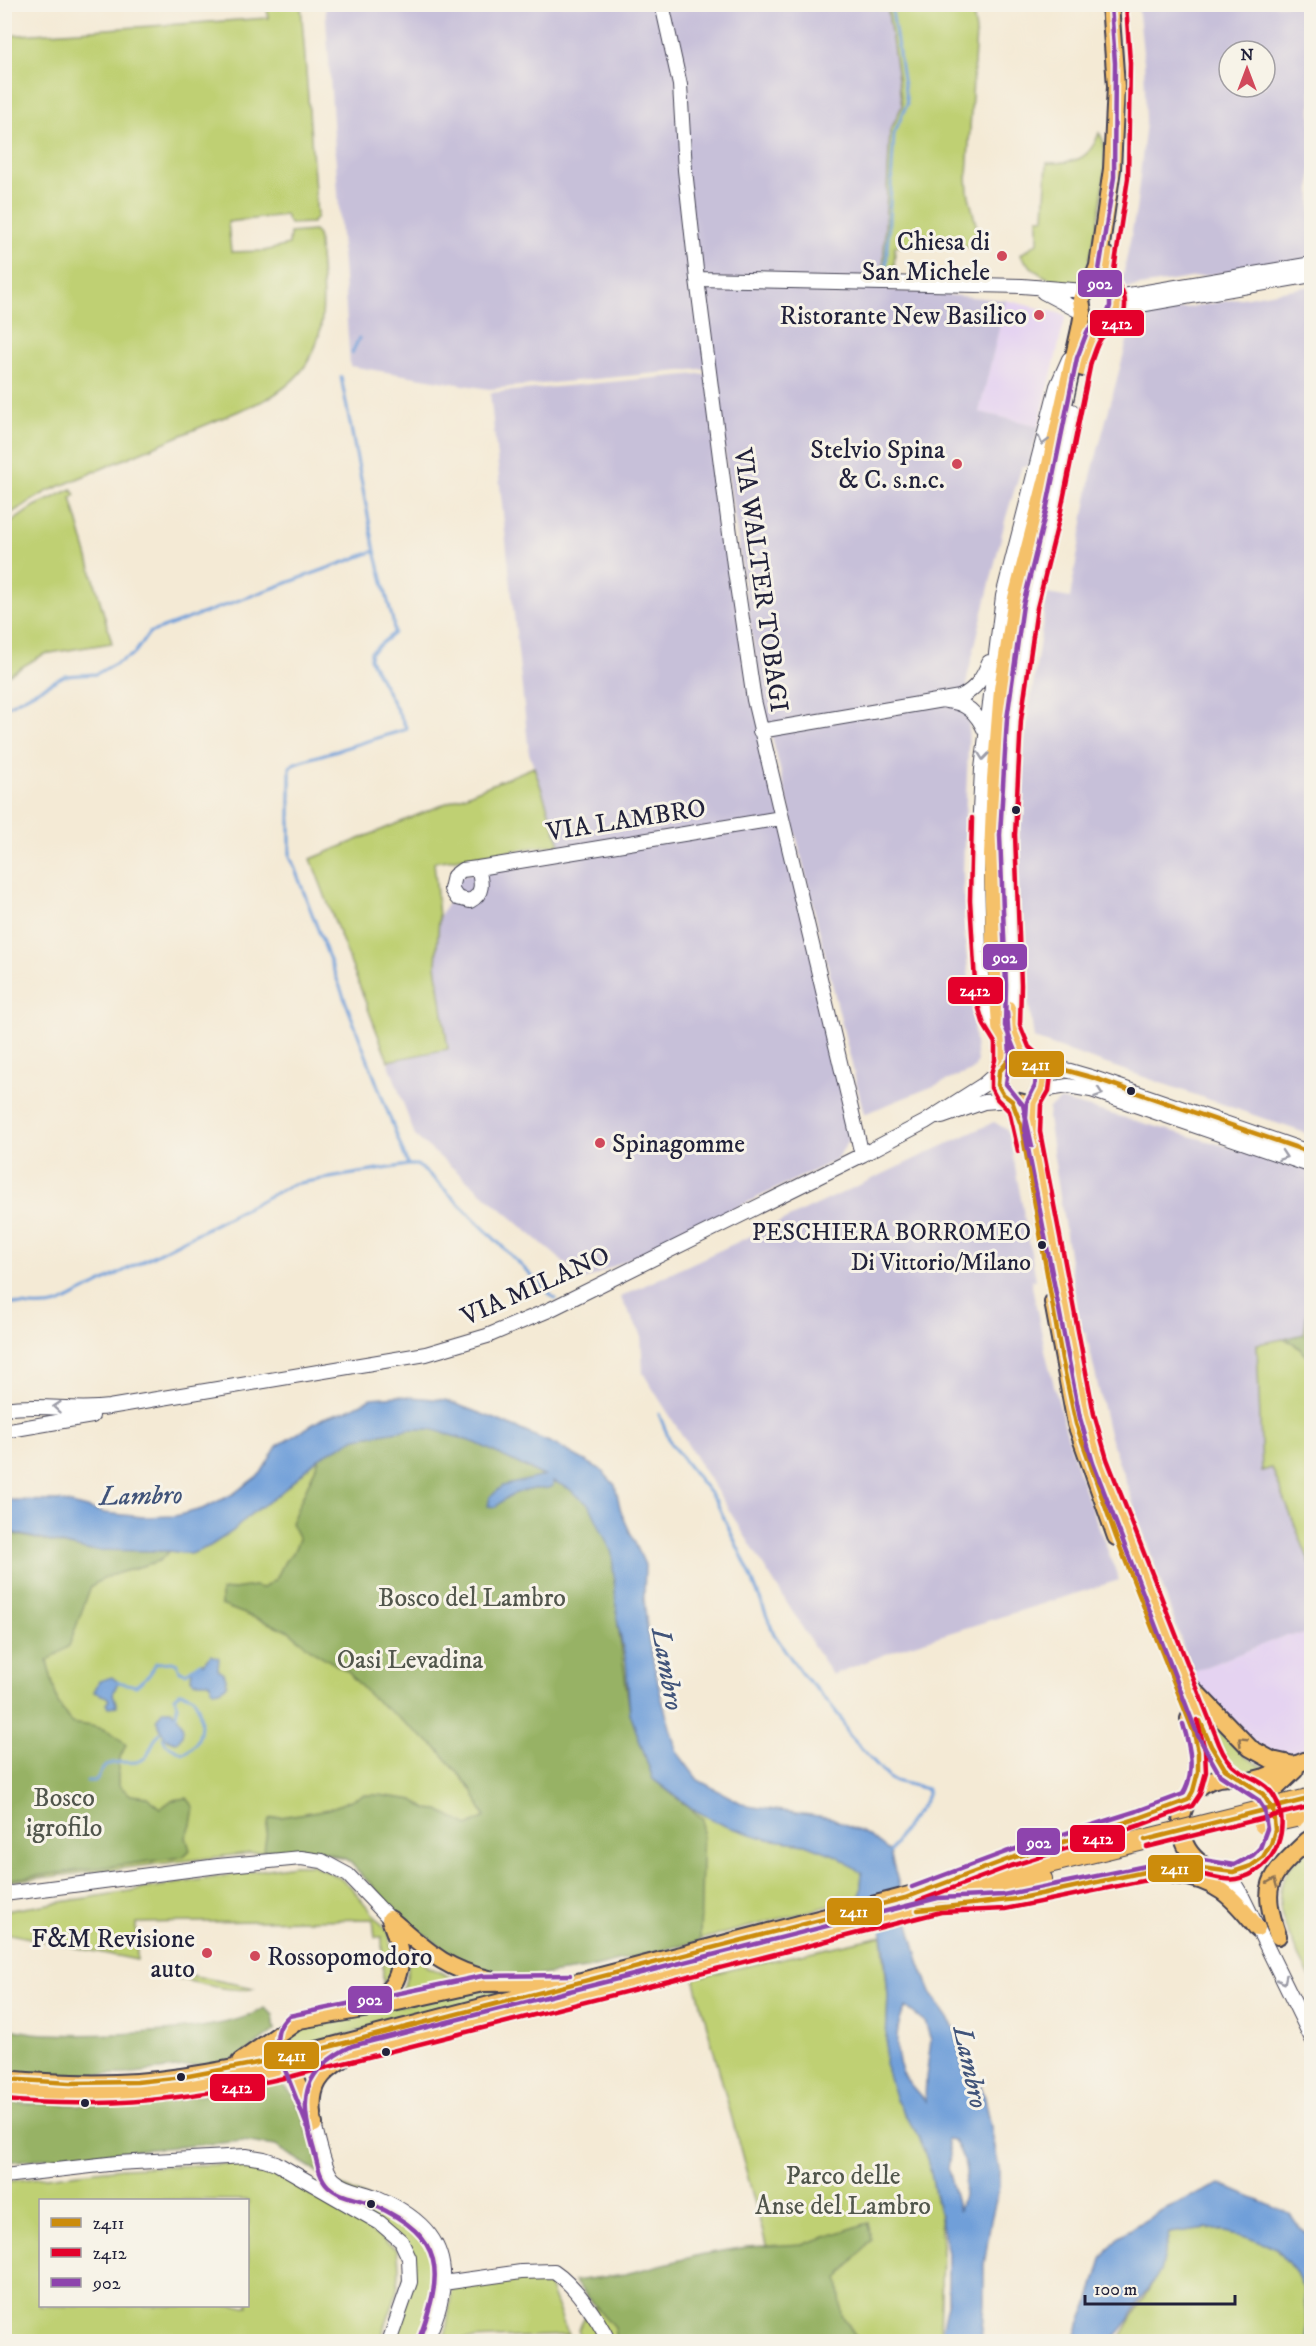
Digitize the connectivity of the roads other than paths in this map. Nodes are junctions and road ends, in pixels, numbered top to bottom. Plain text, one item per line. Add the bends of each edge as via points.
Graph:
1 (662, 4) edge
2 (1110, 4) edge
3 (1118, 4) edge
4 (1311, 264) edge
5 (1311, 275) edge
6 (697, 279) junction
7 (1030, 287) junction
8 (1087, 289) junction
9 (1113, 303) junction
10 (1083, 313) junction
11 (1076, 347) junction
12 (1072, 411) junction
13 (1047, 478) junction
14 (997, 636) junction
15 (944, 701) junction
16 (760, 731) junction
17 (986, 732) junction
18 (781, 818) junction
19 (478, 868) dead end
20 (996, 969) junction
21 (1012, 1026) junction
22 (1002, 1041) junction
23 (1034, 1062) junction
24 (1001, 1068) junction
25 (1039, 1093) junction
26 (1011, 1101) junction
27 (925, 1122) junction
28 (1311, 1153) edge
29 (862, 1155) junction
30 (1311, 1166) edge
31 (134, 1403) junction
32 (4, 1409) edge
33 (4, 1431) edge
34 (1184, 1677) junction
35 (1304, 1761) edge
36 (1243, 1781) junction
37 (1190, 1797) junction
38 (1311, 1798) edge
39 (1271, 1807) junction
40 (1299, 1811) edge
41 (1310, 1839) edge
42 (1170, 1840) junction
43 (1260, 1860) junction
44 (1216, 1871) junction
45 (1102, 1881) junction
46 (4, 1894) edge
47 (907, 1905) junction
48 (940, 1905) junction
49 (868, 1915) junction
50 (390, 1919) junction
51 (1257, 1928) junction
52 (1278, 1936) dead end
53 (499, 1982) junction
54 (580, 1982) junction
55 (351, 2012) junction
56 (287, 2028) junction
57 (1311, 2039) edge
58 (354, 2053) junction
59 (288, 2063) junction
60 (229, 2069) junction
61 (4, 2079) edge
62 (4, 2092) edge
63 (315, 2124) junction
64 (4, 2176) edge
65 (443, 2283) junction
66 (389, 2342) edge
67 (426, 2342) edge
68 (609, 2342) edge

1 - 6 street, VIA WALTER TOBAGI via 680,85
2 - 8 main road via 1116,86 1114,145 1098,266
3 - 9 main road via 1123,63 1121,178 1106,265
4 - 9 street
5 - 9 street
6 - 7 street
6 - 16 street, VIA WALTER TOBAGI
7 - 8 street
7 - 10 street
8 - 9 main road via 1101,285
8 - 10 main road via 1080,302
9 - 10 main road via 1094,322
9 - 12 main road via 1090,343
10 - 11 main road
11 - 13 main road
11 -> 14 street via 1054,396 1003,596
12 - 13 main road
12 - 21 street via 1030,607 1014,719 1007,835 1014,985
13 - 20 main road via 1015,605 1002,689 993,815
14 - 15 street via 976,688
14 - 17 street
15 - 16 street
15 - 17 street via 956,702 972,711
16 - 18 street, VIA WALTER TOBAGI
17 -> 22 street via 978,847 979,953 983,998
18 - 19 street, VIA LAMBRO
18 - 29 street, VIA WALTER TOBAGI
20 - 21 main road
20 - 22 main road
21 - 23 main road via 1021,1048
22 - 24 main road
23 - 24 main road via 1017,1057
23 - 25 main road via 1044,1077
23 - 28 street via 1094,1078
24 - 26 main road via 998,1086
24 - 27 street, VIA MILANO via 983,1085
25 - 26 main road via 1025,1103
25 -> 30 street via 1068,1086 1090,1090
25 - 34 main road via 1032,1114 1034,1142 1087,1416
26 - 27 street, VIA MILANO via 984,1102
26 - 37 main road via 1023,1133 1076,1424 1116,1537 1191,1723 1199,1767
27 - 29 street, VIA MILANO
29 - 31 street, VIA MILANO via 549,1310 487,1336 426,1354
31 -> 32 street, VIA MILANO via 95,1409
31 - 33 street, VIA MILANO via 90,1416
35 -> 34 main road via 1272,1760 1250,1749
34 - 36 main road via 1216,1756 1225,1769
35 - 36 main road via 1265,1777
35 - 39 main road via 1276,1788
36 - 37 main road via 1215,1780
36 - 39 main road via 1258,1790
37 - 44 main road via 1181,1818 1181,1836 1192,1857
37 - 47 main road via 1138,1818 1009,1859
38 - 40 highway
39 - 43 main road via 1274,1834
40 - 42 highway, bridge
41 - 43 main road
52 -> 41 main road via 1269,1909 1269,1888 1282,1865
42 - 47 highway
42 - 48 highway
43 - 44 main road via 1245,1869
44 - 45 main road via 1176,1867
44 - 51 street via 1236,1886
45 - 48 main road via 1004,1902
45 - 51 main road via 1153,1874 1200,1879 1235,1899
46 - 50 street via 301,1858 322,1861 348,1875
47 - 48 main road
47 - 49 main road
49 - 54 main road
49 - 58 main road
50 - 53 main road via 447,1965
50 - 55 main road via 400,1951 397,1977 378,2000
51 -> 57 street
53 - 54 main road
53 - 55 main road
54 - 59 main road
55 - 56 main road via 299,2020
56 - 59 main road via 284,2040
56 - 60 main road
58 - 59 main road
58 - 63 main road via 325,2071 320,2079 312,2104
59 - 60 main road
59 - 62 main road via 222,2084 160,2093 77,2096
59 - 63 main road
60 - 61 main road via 135,2082
63 - 65 street via 334,2181 409,2214 430,2233 440,2256
64 - 66 street via 117,2163 246,2156 276,2163 391,2231 401,2241 409,2258 410,2282
65 - 67 street
65 - 68 street via 554,2271 595,2318

